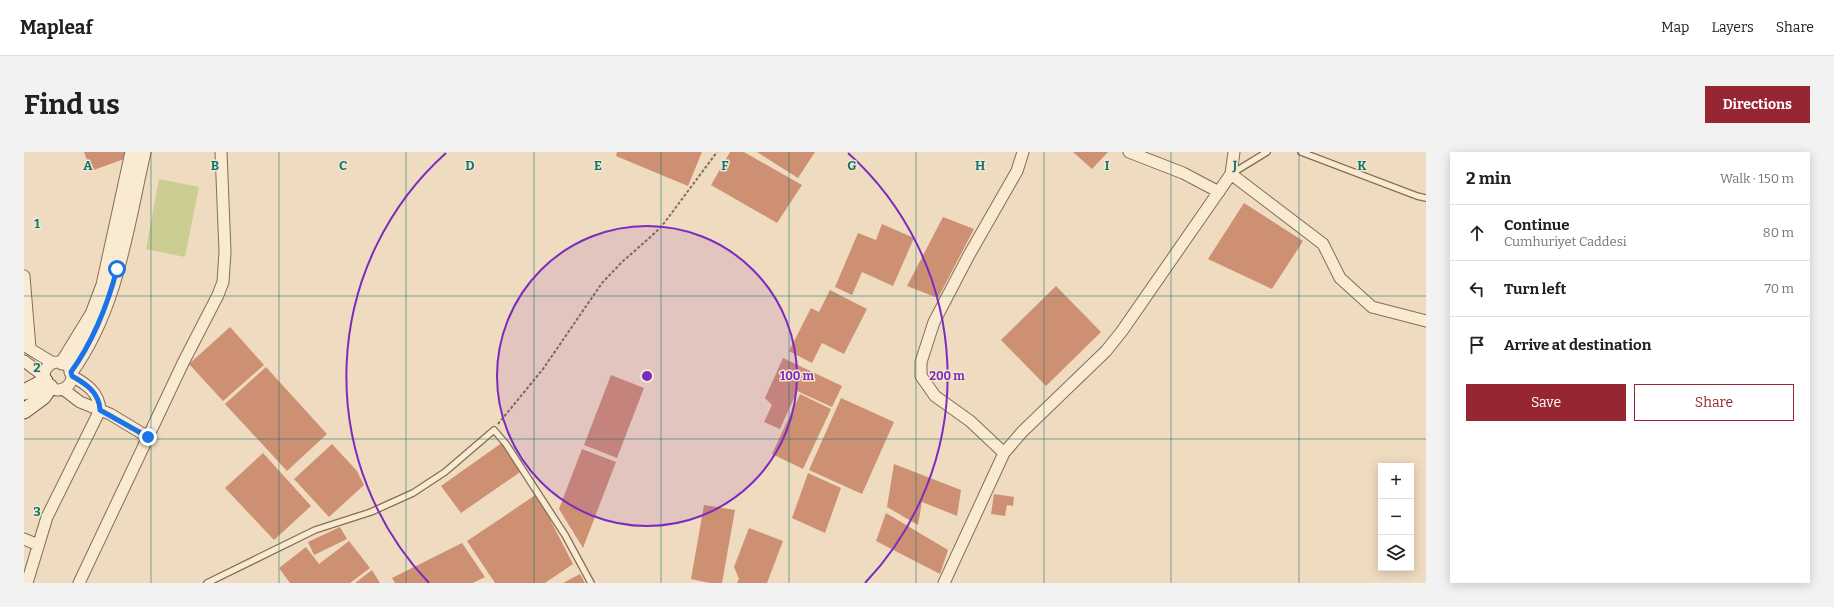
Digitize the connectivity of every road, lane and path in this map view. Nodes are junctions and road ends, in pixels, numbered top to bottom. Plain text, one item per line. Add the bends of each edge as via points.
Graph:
1 (132, 152) edge
2 (144, 152) edge
3 (221, 152) edge
4 (717, 152) edge
5 (1023, 152) edge
6 (1129, 152) edge
7 (1234, 152) edge
8 (1267, 152) edge
9 (1301, 152) edge
10 (1231, 174) junction
11 (1219, 192) junction
12 (1426, 198) edge
13 (24, 276) edge
14 (1426, 322) edge
15 (27, 347) edge
16 (24, 361) edge
17 (65, 368) junction
18 (50, 383) junction
19 (24, 392) edge
20 (100, 410) junction
21 (24, 411) edge
22 (494, 430) junction
23 (148, 437) junction
24 (1004, 454) junction
25 (24, 539) edge
26 (38, 545) junction
27 (28, 583) edge
28 (79, 583) edge
29 (207, 583) edge
30 (591, 583) edge
31 (944, 583) edge

1 - 17 street via 103,285
2 - 17 street via 110,296 85,352
3 - 23 street via 225,252 223,282
4 - 22 path via 665,222 602,283 543,368
5 - 24 street via 1018,171 934,322 921,362 921,376 935,396 970,421
6 - 11 street via 1182,173
7 - 10 street
8 - 10 lane
9 - 12 lane
10 - 11 street
10 - 14 street via 1323,244 1340,278 1372,307
11 - 24 street via 1106,351 1022,432
13 - 15 street
15 - 17 street
16 - 18 street
17 - 18 street via 47,368
17 - 18 street via 70,384
17 - 20 street via 93,391
18 - 19 main road
18 - 20 street via 80,402
18 - 21 main road via 43,397
20 - 23 street
20 - 26 street via 54,502
22 - 29 lane via 445,472 413,493 371,512 315,530
22 - 30 lane via 506,444 561,529
23 - 28 street
24 - 31 street
25 - 26 street
26 - 27 street

